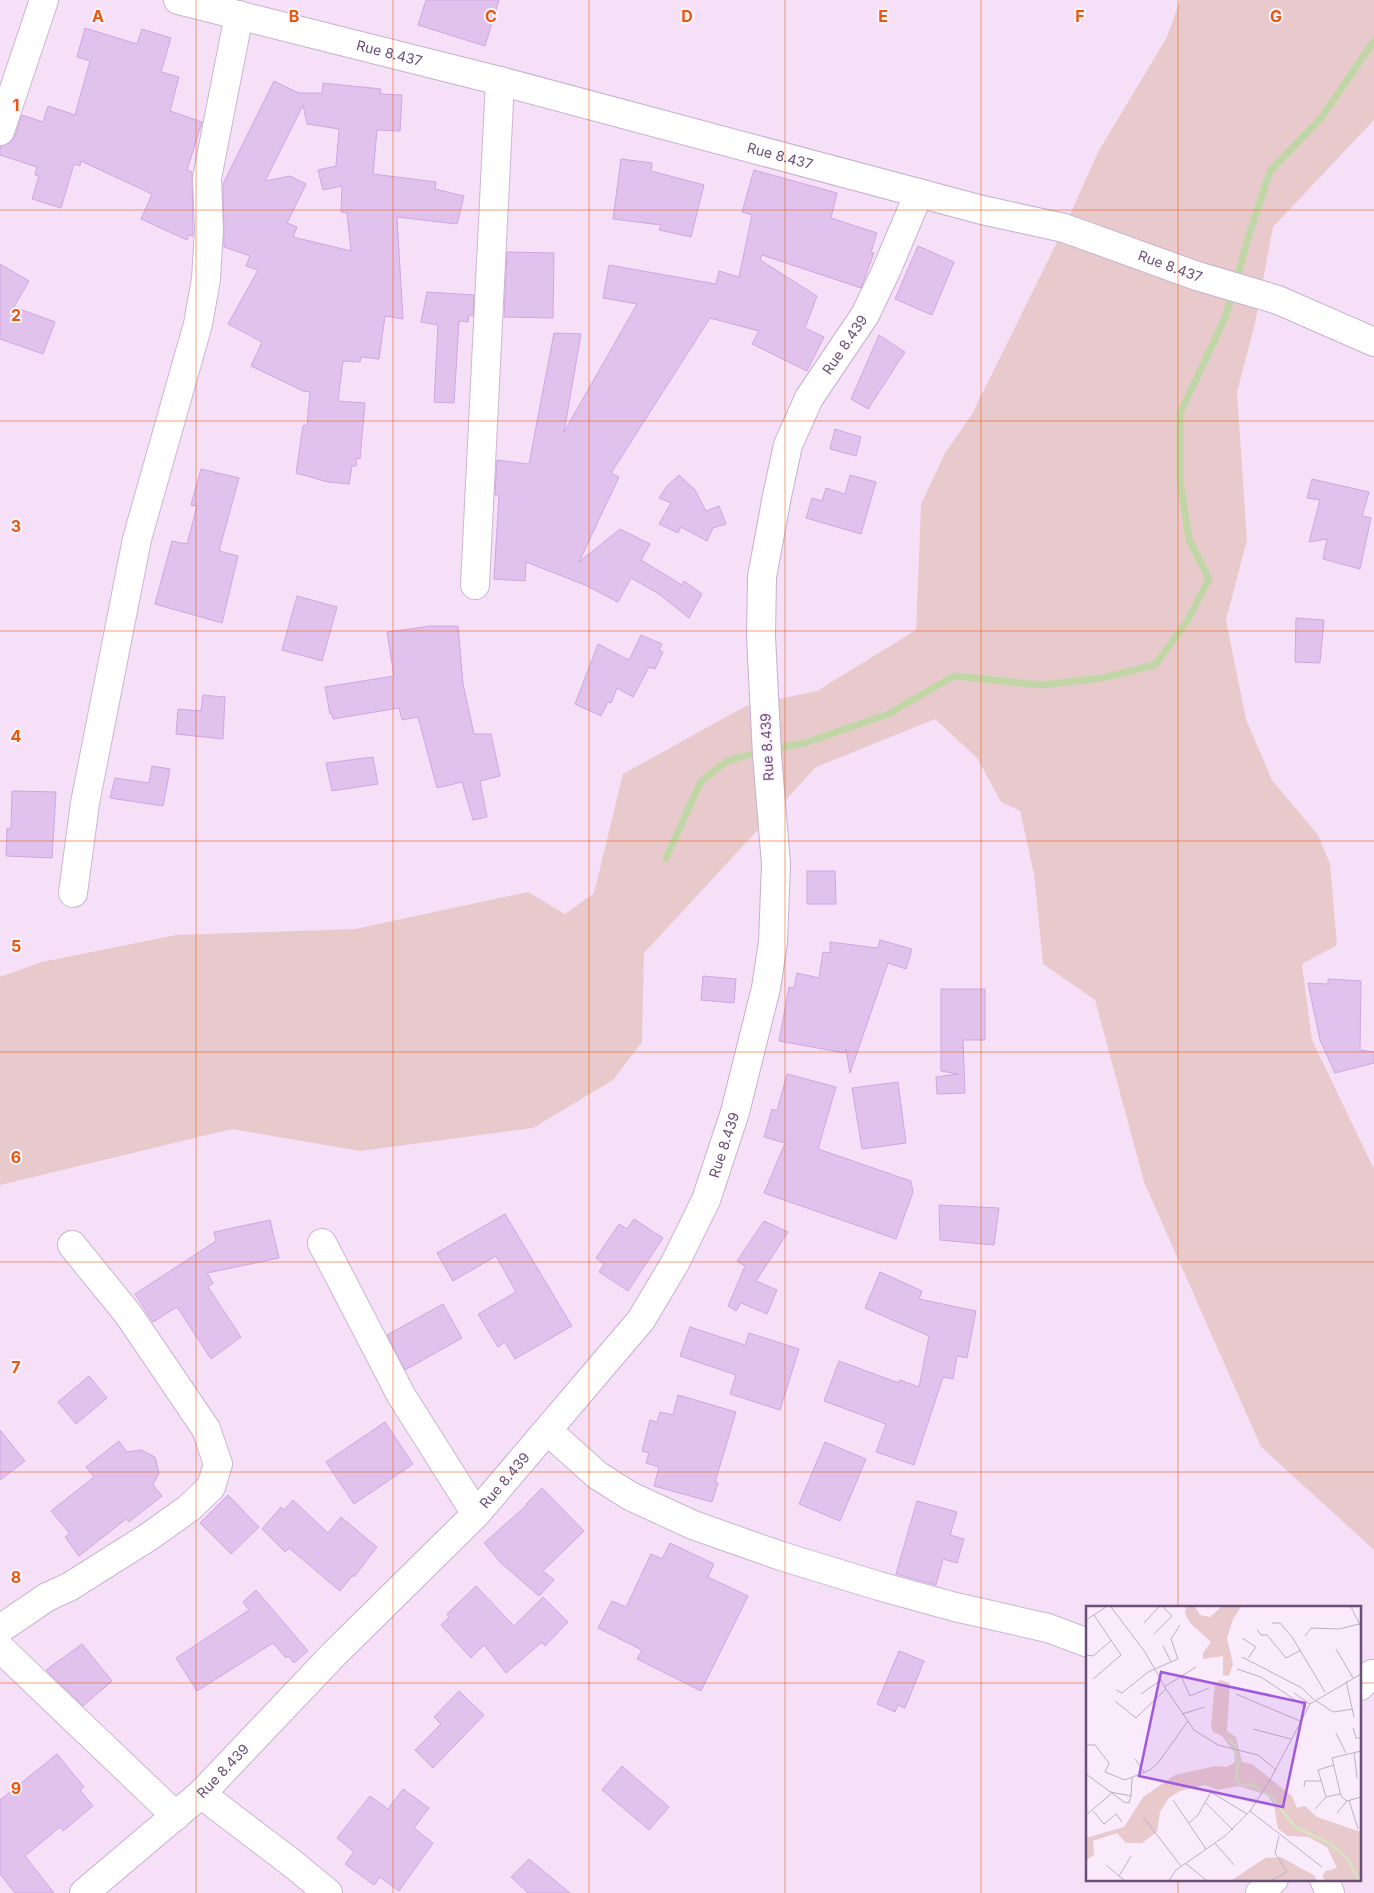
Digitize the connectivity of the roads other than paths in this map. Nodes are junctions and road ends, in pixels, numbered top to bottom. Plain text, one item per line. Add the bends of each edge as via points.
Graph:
1 (44, 0) edge
2 (178, 0) edge
3 (239, 16) junction
4 (500, 81) junction
5 (0, 130) edge
6 (919, 193) junction
7 (1374, 342) edge
8 (476, 585) dead end
9 (73, 893) dead end
10 (322, 1243) dead end
11 (72, 1245) dead end
12 (548, 1431) junction
13 (476, 1514) junction
14 (0, 1629) edge
15 (1086, 1642) edge
16 (0, 1648) edge
17 (200, 1794) junction
18 (176, 1816) junction
19 (1273, 1880) edge
20 (1324, 1880) edge
21 (98, 1889) edge
22 (328, 1893) edge
23 (1260, 1893) edge
24 (1330, 1893) edge

1 - 5 street
2 - 3 street, Rue 8.437
3 - 4 street, Rue 8.437
3 - 9 street via 206,178 210,230 198,324 137,539 85,803
4 - 6 street, Rue 8.437
4 - 8 street
6 - 7 street, Rue 8.437 via 1064,228 1197,276 1278,300
6 - 12 street, Rue 8.439 via 865,314 809,398 788,445 777,496 762,577 761,636 776,864 773,942 766,988 732,1120 706,1200 656,1296 641,1320
10 - 13 street via 401,1395
11 - 14 street via 128,1314 206,1429 218,1464 211,1487 189,1508 150,1536
12 - 13 street, Rue 8.439
12 - 15 street via 597,1476 630,1496 693,1525 879,1586 1048,1628
13 - 17 street, Rue 8.439 via 334,1654
16 - 18 street
17 - 18 street, Rue 8.439
17 - 22 street
18 - 21 street, Rue 8.439
19 - 23 street
20 - 24 street

